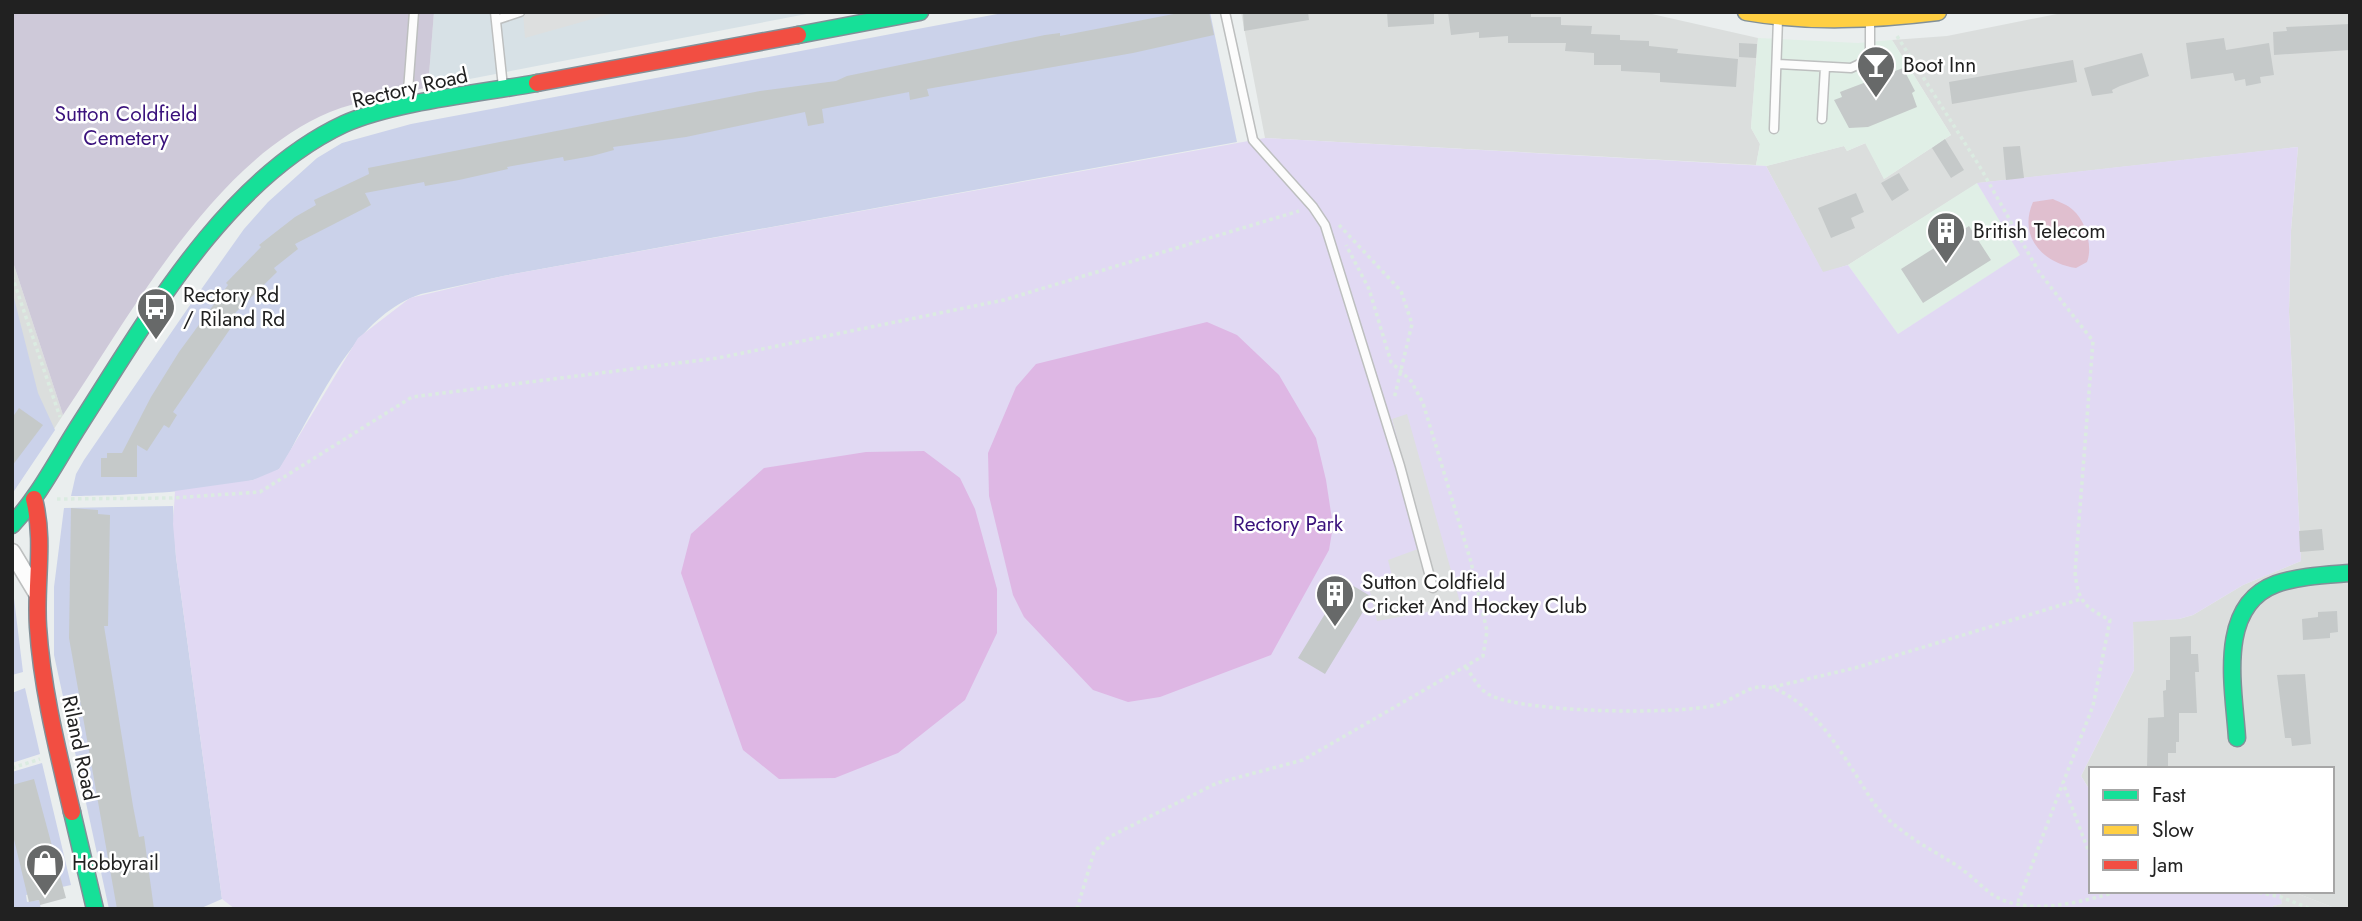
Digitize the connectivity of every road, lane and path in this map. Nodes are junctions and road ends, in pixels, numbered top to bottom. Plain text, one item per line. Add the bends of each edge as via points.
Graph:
1 (414, 12) edge
2 (520, 12) edge
3 (920, 12) edge
4 (1225, 12) edge
5 (1746, 12) edge
6 (1938, 12) edge
7 (495, 16) edge
8 (1779, 16) junction
9 (1870, 20) junction
10 (1886, 20) junction
11 (1777, 64) junction
12 (1825, 67) junction
13 (503, 90) junction
14 (407, 107) junction
15 (1822, 119) dead end
16 (1774, 129) dead end
17 (1313, 207) junction
18 (12, 276) edge
19 (1401, 371) junction
20 (1387, 428) junction
21 (69, 442) junction
22 (34, 499) junction
23 (12, 525) edge
24 (12, 552) edge
25 (2350, 573) edge
26 (1433, 589) dead end
27 (37, 594) junction
28 (2081, 599) junction
29 (1466, 667) junction
30 (1771, 688) junction
31 (2237, 738) dead end
32 (59, 753) junction
33 (12, 768) edge
34 (2063, 783) junction
35 (2089, 853) edge
36 (2104, 893) edge
37 (2262, 893) edge
38 (2018, 903) junction
39 (95, 909) edge
40 (1077, 909) edge
41 (2311, 909) edge

1 - 14 lane
2 - 7 lane
3 - 13 street, Rectory Road
4 - 17 lane via 1253,140
5 - 8 street
6 - 10 street
7 - 13 lane
8 - 9 street
8 - 11 lane
9 - 10 street
9 - 12 lane via 1870,59 1851,68
10 - 28 path via 1980,167 2039,272 2093,341 2075,572
11 - 12 lane
11 - 16 lane
12 - 15 lane
13 - 14 street, Rectory Road
14 - 21 street, Rectory Road via 343,125 293,155 254,188 221,221 187,267
17 - 20 lane via 1325,225
17 - 22 path via 1004,300 718,358 412,397 260,492
18 - 21 path
19 - 19 path via 1391,362 1369,289 1333,219 1401,291 1412,324
19 - 20 path
19 - 29 path via 1423,403 1487,631 1483,656
20 - 26 lane
21 - 22 street, Rectory Road
22 - 23 street, Rectory Road
22 - 27 street, Riland Road via 44,547
24 - 27 street, Riland Road
25 - 31 street via 2265,589 2247,604 2233,638
27 - 32 street, Riland Road via 46,690
28 - 30 path via 1855,668
28 - 34 path via 2110,620 2093,706
29 - 30 path via 1490,695 1570,708 1664,712 1718,705 1745,690
29 - 40 path via 1303,761 1217,783 1109,837 1094,852
30 - 38 path via 1790,696 1831,737 1872,801 1923,848 1953,863 1990,892
32 - 33 path
32 - 39 street, Riland Road
34 - 35 path
34 - 38 path
36 - 38 path via 2046,906
37 - 41 path

